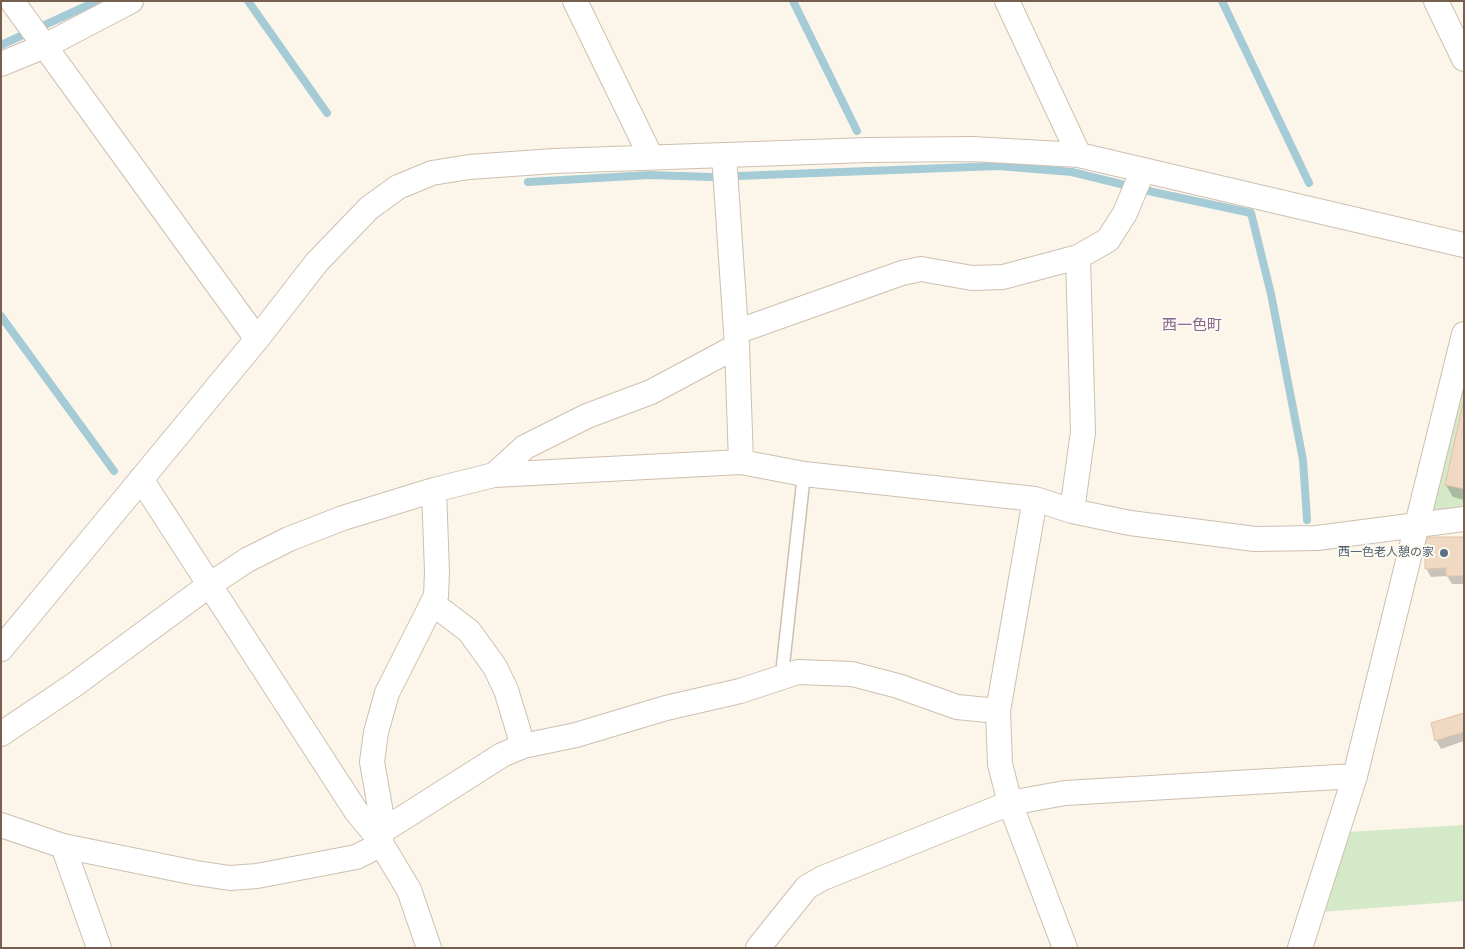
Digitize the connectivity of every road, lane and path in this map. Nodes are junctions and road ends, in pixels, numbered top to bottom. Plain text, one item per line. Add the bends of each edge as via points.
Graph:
1 (131, 1) edge
2 (575, 1) edge
3 (1007, 1) edge
4 (1436, 1) edge
5 (14, 6) edge
6 (45, 46) junction
7 (1464, 59) edge
8 (1, 64) edge
9 (724, 154) junction
10 (1079, 156) junction
11 (650, 157) junction
12 (1143, 170) junction
13 (1464, 245) edge
14 (1078, 257) junction
15 (1464, 334) edge
16 (257, 339) junction
17 (737, 339) junction
18 (741, 462) junction
19 (804, 474) junction
20 (494, 475) junction
21 (141, 479) junction
22 (434, 490) junction
23 (1035, 498) junction
24 (1072, 511) junction
25 (1464, 519) edge
26 (1417, 526) junction
27 (208, 586) junction
28 (432, 603) junction
29 (2, 646) edge
30 (785, 675) junction
31 (998, 711) junction
32 (1, 734) edge
33 (523, 746) junction
34 (1355, 776) junction
35 (1010, 803) junction
36 (1, 825) edge
37 (381, 836) junction
38 (63, 846) junction
39 (99, 948) edge
40 (429, 948) edge
41 (758, 948) edge
42 (1065, 948) edge
43 (1300, 948) edge

1 - 6 street
2 - 11 street
3 - 10 street
4 - 7 street
5 - 6 street
6 - 8 street
6 - 16 street
9 - 10 street via 972,149
9 - 11 street
9 - 17 street
10 - 12 street
11 - 16 street via 469,167 432,173 398,187 369,208 317,262
12 - 13 street
12 - 14 street via 1125,213 1108,240
14 - 17 street via 1003,277 972,278 921,269 902,273
14 - 24 street via 1083,432
15 - 26 street
16 - 21 street
17 - 18 street
17 - 20 street via 651,392 587,416 525,447
18 - 19 street
18 - 20 street
19 - 23 street
19 - 30 lane via 783,665
20 - 22 street
21 - 27 street
21 - 29 street
22 - 27 street via 343,518 289,539 247,560
22 - 28 street via 437,572 436,596
23 - 24 street
23 - 31 street
24 - 26 street via 1130,523 1255,538 1317,538
25 - 26 street
26 - 34 street
27 - 32 street via 74,685
27 - 37 street via 356,812
28 - 33 street via 469,631 496,666
28 - 37 street via 387,692 376,732 372,762
30 - 31 street via 817,671 852,674 957,707
30 - 33 street via 740,691
31 - 35 street via 1000,764
33 - 37 street via 502,755
34 - 35 street via 1065,792
34 - 43 street
35 - 41 street via 806,887
35 - 42 street
36 - 38 street
37 - 38 street via 356,857 230,878
37 - 40 street via 409,890
38 - 39 street

